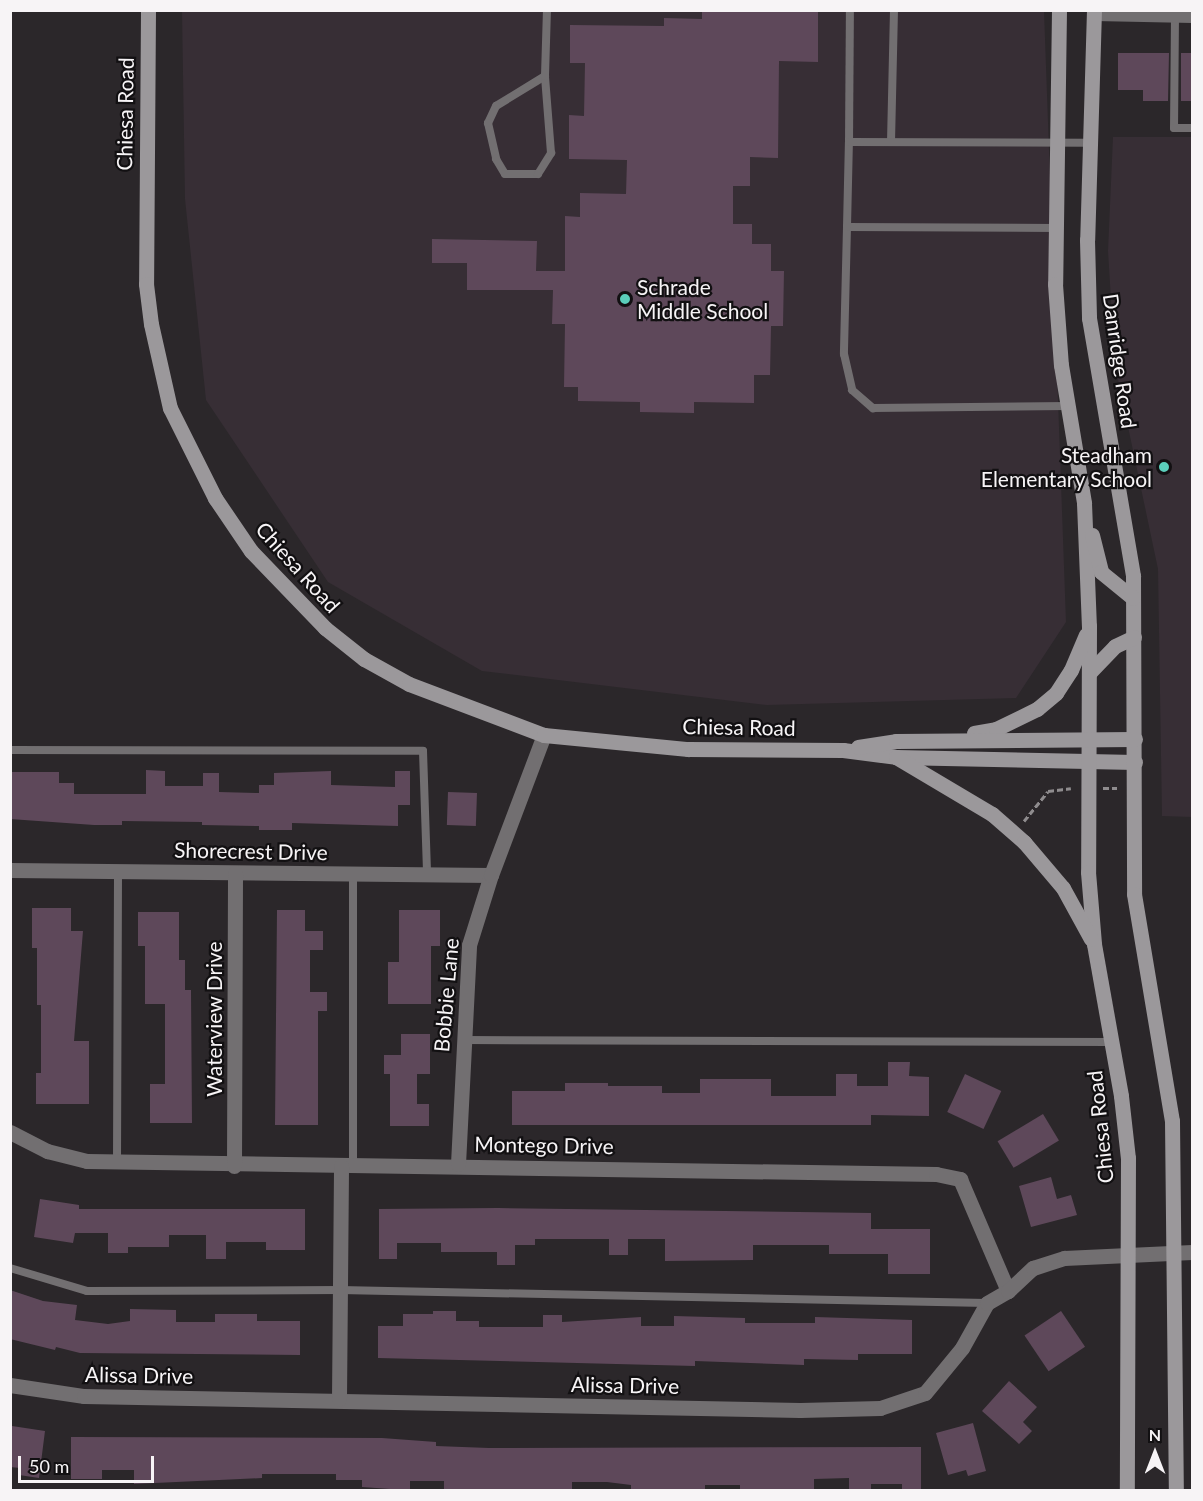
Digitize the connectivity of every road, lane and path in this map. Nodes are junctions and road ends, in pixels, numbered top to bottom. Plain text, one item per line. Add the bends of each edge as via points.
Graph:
1 (148, 10) edge
2 (547, 10) edge
3 (850, 10) edge
4 (894, 10) edge
5 (1059, 10) edge
6 (1094, 12) edge
7 (1176, 15) junction
8 (1192, 15) edge
9 (545, 76) junction
10 (1192, 128) edge
11 (849, 142) junction
12 (891, 142) junction
13 (1090, 143) junction
14 (1056, 144) junction
15 (847, 226) junction
16 (1056, 228) junction
17 (1068, 406) junction
18 (1084, 503) junction
19 (1133, 598) junction
20 (1089, 626) junction
21 (1134, 637) junction
22 (1089, 673) junction
23 (544, 735) junction
24 (1089, 740) junction
25 (933, 741) junction
26 (10, 750) edge
27 (843, 750) junction
28 (1135, 751) junction
29 (896, 757) junction
30 (1089, 761) junction
31 (1076, 788) dead end
32 (1021, 824) dead end
33 (10, 870) edge
34 (118, 870) junction
35 (236, 873) junction
36 (353, 874) junction
37 (427, 874) junction
38 (491, 875) junction
39 (1094, 944) junction
40 (462, 1040) junction
41 (1112, 1042) junction
42 (10, 1132) edge
43 (117, 1162) junction
44 (458, 1164) junction
45 (234, 1166) junction
46 (347, 1166) junction
47 (1192, 1252) edge
48 (1175, 1254) junction
49 (1127, 1256) junction
50 (10, 1268) edge
51 (340, 1290) junction
52 (1008, 1291) junction
53 (987, 1303) junction
54 (10, 1385) edge
55 (339, 1399) junction
56 (1127, 1491) edge
57 (1176, 1491) edge

1 - 23 main road, Chiesa Road via 144,169 151,324 171,408 215,498 251,551 294,598 364,659 409,684
2 - 9 lane
3 - 11 lane
4 - 12 lane
5 - 14 main road
6 - 7 street
6 - 13 main road, Danridge Road
7 - 8 street
7 - 10 lane via 1174,128
9 - 9 lane via 496,106 488,123 496,159 505,174 538,174 551,153
11 - 12 lane
11 - 15 lane
12 - 14 lane
13 - 14 lane
13 - 19 main road, Danridge Road via 1089,318
14 - 16 main road
15 - 16 lane
15 - 17 lane via 844,354 852,390 873,408
16 - 17 main road via 1055,284
17 - 18 main road
18 - 19 main road via 1101,572
18 - 20 main road
19 - 21 main road, Danridge Road
20 - 22 main road
20 - 25 main road via 1071,670 1056,693 1037,709 996,729
21 - 22 main road via 1115,646
21 - 28 main road, Danridge Road
22 - 24 main road
23 - 27 main road, Chiesa Road via 688,749
23 - 38 street, Bobbie Lane
24 - 25 main road, Chiesa Road
24 - 28 main road, Chiesa Road
24 - 30 main road, Chiesa Road
25 - 27 main road, Chiesa Road via 896,741
26 - 37 lane via 423,751
27 - 29 main road, Chiesa Road
28 - 30 main road, Chiesa Road
28 - 48 main road via 1134,894 1172,1121
29 - 30 main road, Chiesa Road
29 - 39 main road via 928,780 992,814 1024,842 1064,888
30 - 39 main road, Chiesa Road via 1088,872
31 - 32 path via 1048,791
33 - 34 street, Shorecrest Drive
34 - 35 street, Shorecrest Drive
34 - 43 lane
35 - 36 street, Shorecrest Drive
35 - 45 street, Waterview Drive
36 - 37 street, Shorecrest Drive
36 - 46 lane
37 - 38 street, Shorecrest Drive
38 - 40 street, Bobbie Lane via 469,945
39 - 41 main road, Chiesa Road
40 - 41 lane
40 - 44 street, Bobbie Lane
41 - 49 main road, Chiesa Road via 1128,1158
42 - 43 street, Montego Drive via 47,1151 87,1161
43 - 45 street, Montego Drive
44 - 46 street, Montego Drive
44 - 52 street, Montego Drive via 936,1174 960,1179
45 - 46 street, Montego Drive
46 - 51 street
47 - 48 street
48 - 49 street
48 - 57 main road
49 - 52 street via 1064,1258 1033,1268
49 - 56 main road, Chiesa Road
50 - 51 lane via 87,1291
51 - 53 lane
51 - 55 street
52 - 53 street
53 - 55 street, Alissa Drive via 962,1348 925,1393 880,1408
54 - 55 street, Alissa Drive via 84,1396

